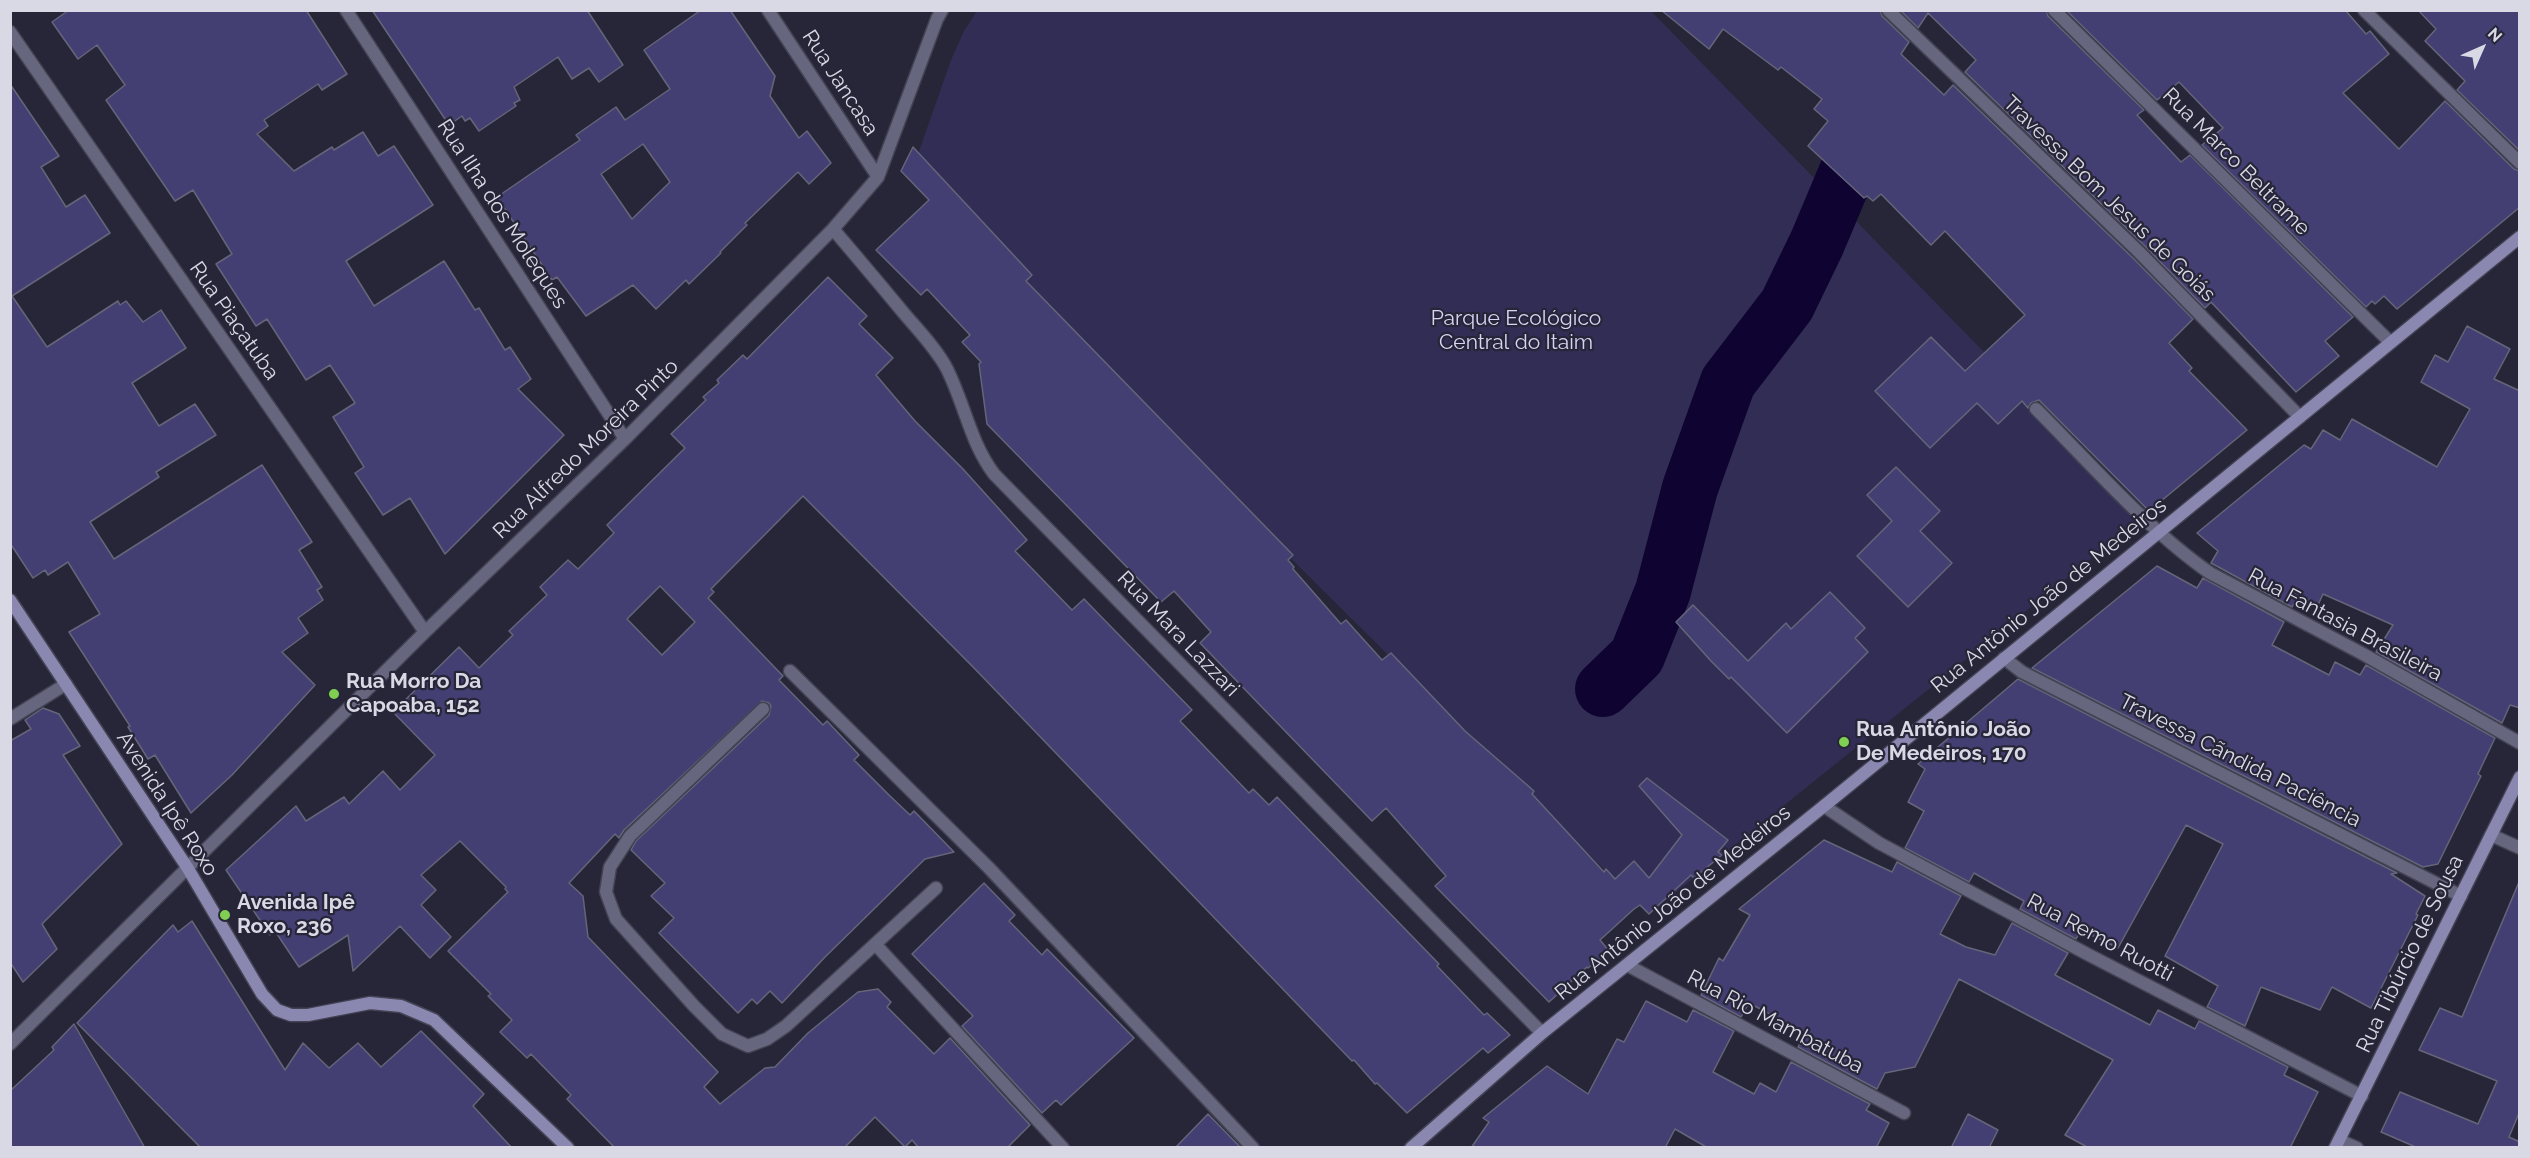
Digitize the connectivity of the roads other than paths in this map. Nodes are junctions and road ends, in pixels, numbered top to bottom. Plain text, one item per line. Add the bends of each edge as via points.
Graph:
1 (346, 10) edge
2 (768, 10) edge
3 (942, 10) edge
4 (1888, 10) edge
5 (2054, 10) edge
6 (2364, 10) edge
7 (10, 32) edge
8 (2520, 163) edge
9 (878, 177) junction
10 (833, 229) junction
11 (2520, 237) edge
12 (2390, 342) junction
13 (2036, 409) dead end
14 (2300, 417) junction
15 (625, 439) junction
16 (2159, 531) junction
17 (10, 600) edge
18 (425, 632) junction
19 (2004, 658) junction
20 (790, 671) dead end
21 (66, 684) junction
22 (763, 709) dead end
23 (10, 719) edge
24 (2520, 743) edge
25 (2520, 777) edge
26 (1824, 806) junction
27 (2491, 836) junction
28 (2520, 848) edge
29 (187, 867) junction
30 (936, 888) dead end
31 (2461, 896) junction
32 (876, 945) junction
33 (1627, 965) junction
34 (1542, 1033) junction
35 (10, 1044) edge
36 (2362, 1096) junction
37 (1904, 1113) dead end
38 (2337, 1144) edge
39 (568, 1148) edge
40 (1063, 1148) edge
41 (1253, 1148) edge
42 (1411, 1148) edge
43 (2357, 1148) edge

1 - 15 street, Rua Ilha dos Moleques
2 - 9 street, Rua Jancasa
3 - 9 street, Rua Alfredo Moreira Pinto
4 - 14 street, Travessa Bom Jesus de Goiás via 2140,253
5 - 12 street, Rua Marco Beltrame
6 - 8 street
7 - 18 street, Rua Piaçatuba
9 - 10 street, Rua Alfredo Moreira Pinto
10 - 15 street, Rua Alfredo Moreira Pinto
10 - 34 street, Rua Mara Lazzari via 946,368 981,457 994,474
11 - 12 street, Rua Antônio João de Medeiros
12 - 14 street, Rua Antônio João de Medeiros
13 - 16 street, Rua Fantasia Brasileira
14 - 16 street, Rua Antônio João de Medeiros
15 - 18 street, Rua Alfredo Moreira Pinto
16 - 19 street, Rua Antônio João de Medeiros
16 - 24 street, Rua Fantasia Brasileira via 2187,557 2219,578
17 - 21 street, Avenida Ipê Roxo
18 - 29 street, Rua Alfredo Moreira Pinto
19 - 26 street, Rua Antônio João de Medeiros
19 - 31 street, Travessa Cãndida Paciência via 2022,672
20 - 41 street via 989,868
21 - 23 street
21 - 29 street, Avenida Ipê Roxo
22 - 32 street via 630,836 610,867 606,892 616,919 722,1034 748,1046 786,1026
25 - 27 street, Rua Tibúrcio de Sousa
26 - 33 street, Rua Antônio João de Medeiros
26 - 36 street, Rua Remo Ruotti via 1879,843
27 - 28 street
27 - 31 street, Rua Tibúrcio de Sousa
29 - 35 street, Rua Alfredo Moreira Pinto
29 - 39 street, Avenida Ipê Roxo via 262,994 277,1010 308,1016 370,1003 401,1006 434,1020
30 - 32 street
31 - 36 street, Rua Tibúrcio de Sousa
32 - 40 street
33 - 34 street, Rua Antônio João de Medeiros
33 - 37 street, Rua Rio Mambatuba
34 - 42 street, Rua Antônio João de Medeiros
36 - 38 street, Rua Tibúrcio de Sousa
38 - 43 street

